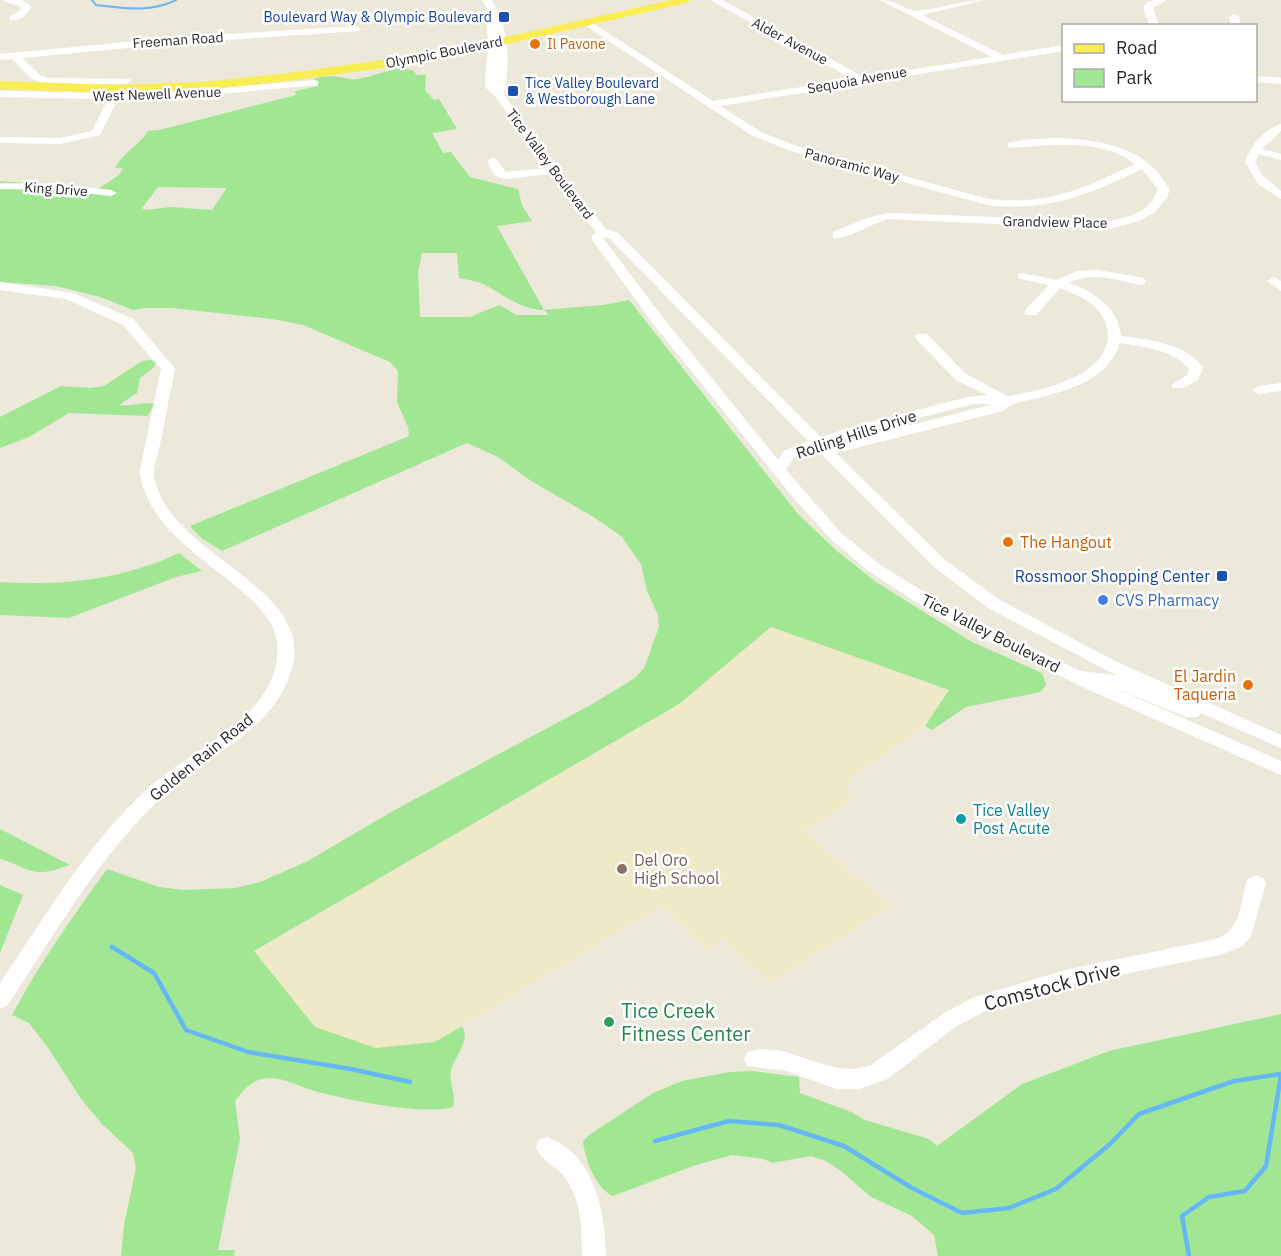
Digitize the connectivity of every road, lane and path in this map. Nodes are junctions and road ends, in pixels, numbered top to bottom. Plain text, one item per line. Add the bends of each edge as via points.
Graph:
1 (7, 0) edge
2 (487, 0) edge
3 (660, 0) edge
4 (686, 0) edge
5 (885, 0) edge
6 (980, 0) edge
7 (1162, 0) edge
8 (717, 1) edge
9 (493, 12) junction
10 (914, 14) junction
11 (13, 18) dead end
12 (585, 22) junction
13 (1154, 24) edge
14 (356, 29) dead end
15 (499, 36) junction
16 (1062, 48) edge
17 (446, 54) junction
18 (490, 56) junction
19 (0, 57) edge
20 (16, 57) junction
21 (1002, 57) junction
22 (342, 69) junction
23 (1257, 79) edge
24 (862, 80) junction
25 (126, 81) dead end
26 (1281, 81) edge
27 (314, 83) dead end
28 (0, 85) edge
29 (500, 90) junction
30 (0, 94) edge
31 (114, 97) junction
32 (711, 104) junction
33 (1281, 127) edge
34 (0, 140) edge
35 (1012, 145) dead end
36 (1255, 150) junction
37 (1281, 157) edge
38 (492, 161) dead end
39 (1144, 164) junction
40 (554, 170) junction
41 (0, 186) edge
42 (111, 193) dead end
43 (1281, 196) edge
44 (602, 232) junction
45 (837, 235) dead end
46 (1024, 276) dead end
47 (1140, 281) dead end
48 (1058, 284) junction
49 (0, 286) edge
50 (1031, 312) dead end
51 (922, 337) dead end
52 (1117, 339) junction
53 (1178, 385) dead end
54 (1281, 387) edge
55 (1259, 390) dead end
56 (1007, 400) junction
57 (794, 416) junction
58 (860, 429) junction
59 (751, 436) junction
60 (880, 438) junction
61 (824, 447) junction
62 (787, 456) junction
63 (779, 470) junction
64 (858, 481) junction
65 (1073, 648) junction
66 (1078, 676) junction
67 (1226, 718) junction
68 (1281, 742) edge
69 (1281, 768) edge
70 (1256, 883) dead end
71 (0, 1000) edge
72 (755, 1059) dead end
73 (547, 1147) dead end
74 (594, 1256) edge

1 - 11 street via 26,6 24,12
2 - 9 street
3 - 15 main road, Olympic Boulevard
4 - 12 main road, Olympic Boulevard
5 - 10 street
6 - 10 street
7 - 13 street via 1148,8
8 - 24 street, Alder Avenue
9 - 15 street
9 - 15 street via 491,21
10 - 21 street
12 - 15 main road, Olympic Boulevard
12 - 32 street, Panoramic Way
14 - 20 street, Freeman Road via 158,41
15 - 17 main road, Olympic Boulevard
15 - 18 street, Tice Valley Boulevard
15 - 22 main road, Olympic Boulevard
15 - 29 street
16 - 21 street, Sequoia Avenue
17 - 18 main road via 481,50
17 - 22 main road, Olympic Boulevard
18 - 29 street, Tice Valley Boulevard via 491,88
19 - 20 street, Freeman Road
20 - 25 street via 36,77 47,81
21 - 24 street, Sequoia Avenue
22 - 28 main road, Olympic Boulevard via 164,88
23 - 26 street
24 - 32 street, Sequoia Avenue
27 - 31 street, West Newell Avenue via 209,94
29 - 40 street, Tice Valley Boulevard
30 - 31 street, West Newell Avenue
31 - 34 street via 96,133 87,137 48,142
32 - 39 street, Panoramic Way via 757,134 793,148 1012,206 1075,196
33 - 36 street
35 - 39 street, Grandview Place via 1083,142 1108,147
36 - 37 street
36 - 43 street via 1250,162 1253,173
38 - 40 street via 504,176
39 - 45 street, Grandview Place via 1164,189 1161,201 1150,212 1131,220 1109,225 888,216
40 - 44 street, Tice Valley Boulevard
41 - 42 street, King Drive
44 - 57 street, Tice Valley Boulevard via 614,236
44 - 59 street, Tice Valley Boulevard via 597,238
46 - 48 street
47 - 48 street via 1096,273
48 - 50 street
48 - 52 street via 1076,290 1104,310
49 - 71 street, Golden Rain Road via 69,296 128,322 168,369 147,475 160,509 181,536 273,611 285,637 287,657 279,681 254,717 144,803 97,859
51 - 56 street via 961,378
52 - 53 street via 1174,345 1196,367 1193,377
52 - 56 street, Rolling Hills Drive via 1112,354 1099,369 1064,386
54 - 55 street
56 - 58 street, Rolling Hills Drive via 972,400
56 - 60 street, Rolling Hills Drive via 998,408
57 - 58 street via 828,429
57 - 61 street, Tice Valley Boulevard
58 - 61 street, Rolling Hills Drive
59 - 62 street
59 - 63 street, Tice Valley Boulevard
60 - 61 street, Rolling Hills Drive
60 - 64 street via 852,459
61 - 62 street, Rolling Hills Drive via 796,450
61 - 64 street, Tice Valley Boulevard
62 - 63 street
63 - 66 street, Tice Valley Boulevard via 823,523 873,567 945,613
64 - 65 street, Tice Valley Boulevard via 939,563 994,604
65 - 66 street
65 - 67 street, Tice Valley Boulevard
66 - 67 street via 1110,679 1179,709
66 - 69 street, Tice Valley Boulevard
67 - 68 street, Tice Valley Boulevard
70 - 72 street, Comstock Drive via 1244,930 1236,940 1210,949 1069,977 979,1004 950,1020 879,1072 860,1079 836,1078 787,1062
73 - 74 street via 575,1171 588,1197 593,1214

